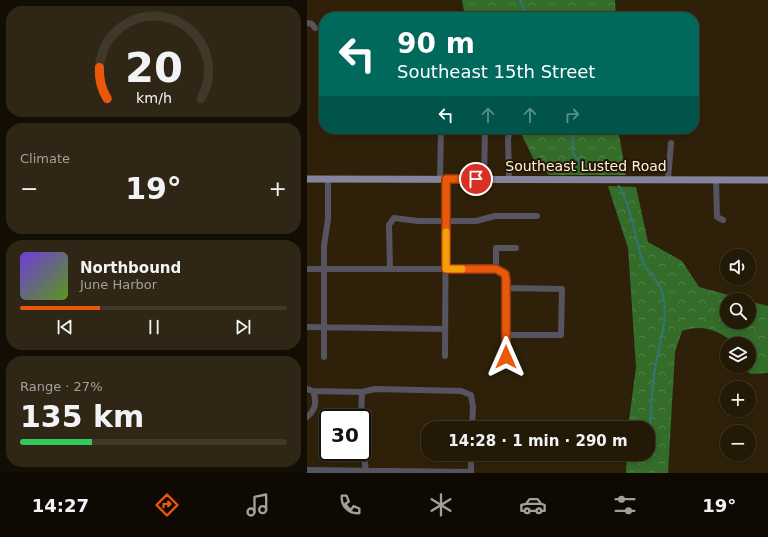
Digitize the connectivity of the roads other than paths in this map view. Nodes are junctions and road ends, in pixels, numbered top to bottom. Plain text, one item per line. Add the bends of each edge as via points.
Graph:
1 (307, 23) edge
2 (315, 28) dead end
3 (441, 134) edge
4 (485, 134) edge
5 (509, 134) edge
6 (671, 143) dead end
7 (307, 179) edge
8 (328, 179) junction
9 (443, 179) junction
10 (484, 179) junction
11 (509, 179) junction
12 (668, 179) junction
13 (716, 180) junction
14 (768, 180) edge
15 (537, 216) dead end
16 (723, 220) dead end
17 (446, 221) junction
18 (516, 248) dead end
19 (307, 269) edge
20 (324, 269) junction
21 (390, 269) junction
22 (446, 269) junction
23 (498, 270) junction
24 (506, 288) junction
25 (307, 327) edge
26 (324, 328) junction
27 (445, 329) junction
28 (506, 335) junction
29 (445, 356) dead end
30 (324, 357) dead end
31 (506, 357) dead end
32 (310, 390) edge
33 (362, 392) junction
34 (361, 409) edge
35 (307, 417) edge
36 (472, 421) edge
37 (365, 461) edge
38 (471, 461) edge
39 (307, 470) edge
40 (366, 471) junction
41 (471, 472) edge

1 - 2 street
3 - 9 street
4 - 10 street
5 - 11 street
6 - 12 street
7 - 8 main road, Southeast Lusted Road
8 - 9 main road, Southeast Lusted Road
8 - 20 street
9 - 10 main road, Southeast Lusted Road
9 - 17 street
10 - 11 main road, Southeast Lusted Road
11 - 12 main road, Southeast Lusted Road
12 - 13 main road, Southeast Lusted Road
13 - 14 main road, Southeast Lusted Road
13 - 16 street via 715,211 717,217
15 - 17 street via 495,216 476,221
17 - 21 street via 394,218 389,225
17 - 22 street
18 - 23 street via 495,248
19 - 20 street
20 - 21 street
20 - 26 street
21 - 22 street
22 - 23 street
22 - 27 street
23 - 24 street via 506,276
24 - 28 street
24 - 28 street via 562,289 561,336
25 - 26 street
26 - 27 street
26 - 30 street
27 - 29 street
28 - 31 street
32 - 33 street
32 - 35 street via 316,399 315,406
33 - 34 street
33 - 36 street via 375,389 467,392 473,401
37 - 40 street
38 - 41 street
39 - 40 street
40 - 41 street

